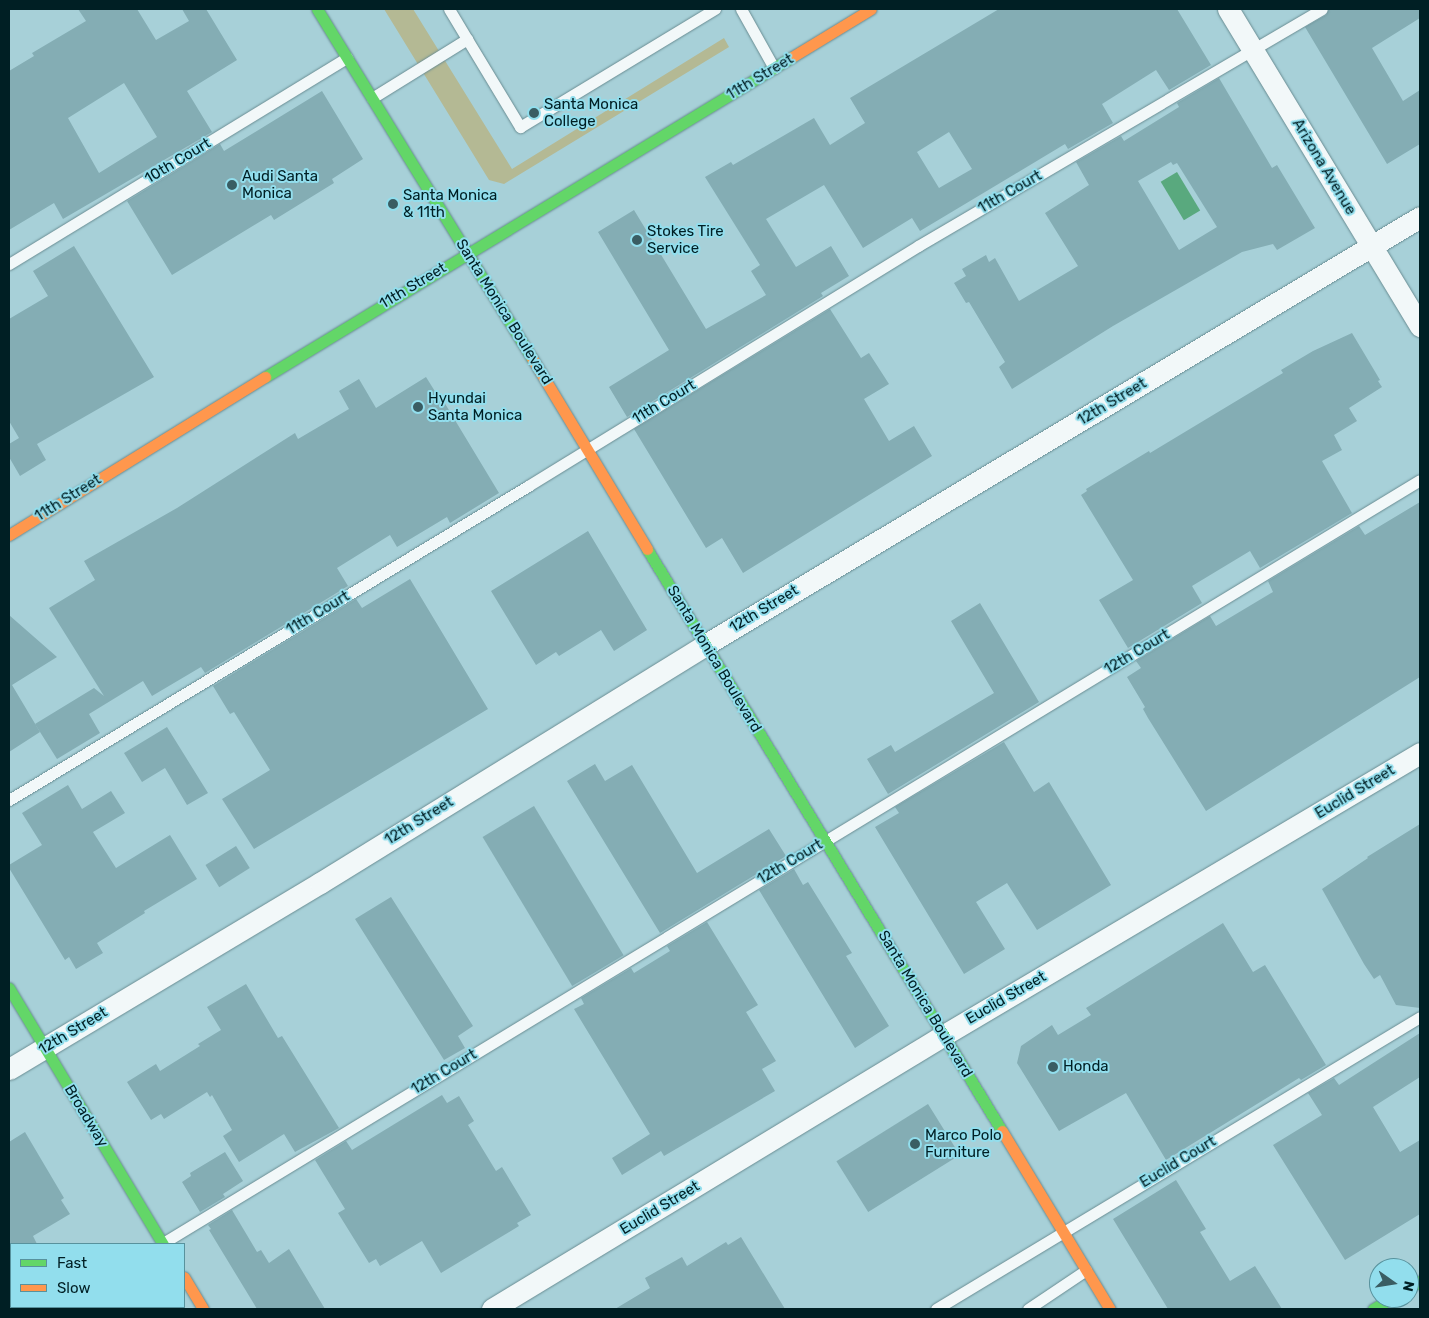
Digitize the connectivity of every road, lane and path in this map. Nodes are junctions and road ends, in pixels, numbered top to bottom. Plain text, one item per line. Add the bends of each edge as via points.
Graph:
1 (317, 9) edge
2 (449, 9) edge
3 (715, 9) edge
4 (741, 9) edge
5 (871, 9) edge
6 (1228, 9) edge
7 (1322, 9) edge
8 (467, 39) junction
9 (1253, 50) junction
10 (347, 58) junction
11 (774, 69) junction
12 (372, 98) junction
13 (1420, 217) edge
14 (1372, 246) junction
15 (469, 253) junction
16 (9, 264) edge
17 (1420, 326) edge
18 (588, 449) junction
19 (1420, 480) edge
20 (9, 535) edge
21 (705, 645) junction
22 (1420, 753) edge
23 (9, 800) edge
24 (826, 840) junction
25 (9, 988) edge
26 (1420, 1017) edge
27 (944, 1035) junction
28 (45, 1048) junction
29 (9, 1069) edge
30 (1063, 1231) junction
31 (161, 1243) edge
32 (164, 1243) edge
33 (1086, 1270) junction
34 (185, 1280) edge
35 (203, 1309) edge
36 (492, 1309) edge
37 (936, 1309) edge
38 (1028, 1309) edge
39 (1110, 1309) edge

1 - 10 main road, Santa Monica Boulevard
2 - 8 lane
3 - 8 lane via 520,127
4 - 11 lane
5 - 11 main road, 11th Street
6 - 9 street, Arizona Avenue
7 - 9 lane, 11th Court
8 - 12 lane
9 - 14 street, Arizona Avenue
9 - 18 lane, 11th Court via 918,246
10 - 12 main road, Santa Monica Boulevard
10 - 16 lane, 10th Court
11 - 15 main road, 11th Street
12 - 15 main road, Santa Monica Boulevard
13 - 14 street, 12th Street
14 - 17 street, Arizona Avenue
14 - 21 street, 12th Street
15 - 18 main road, Santa Monica Boulevard
15 - 20 main road, 11th Street
18 - 21 main road, Santa Monica Boulevard
18 - 23 lane, 11th Court
19 - 24 lane, 12th Court
21 - 24 main road, Santa Monica Boulevard
21 - 28 street, 12th Street
22 - 27 street, Euclid Street
24 - 27 main road, Santa Monica Boulevard
24 - 32 lane, 12th Court
25 - 28 main road, Broadway
26 - 30 lane, Euclid Court
27 - 30 main road, Santa Monica Boulevard
27 - 36 street, Euclid Street
28 - 29 street, 12th Street
28 - 31 main road, Broadway
30 - 33 main road, Santa Monica Boulevard
30 - 37 lane, Euclid Court
33 - 38 lane
33 - 39 main road, Santa Monica Boulevard
34 - 35 main road

